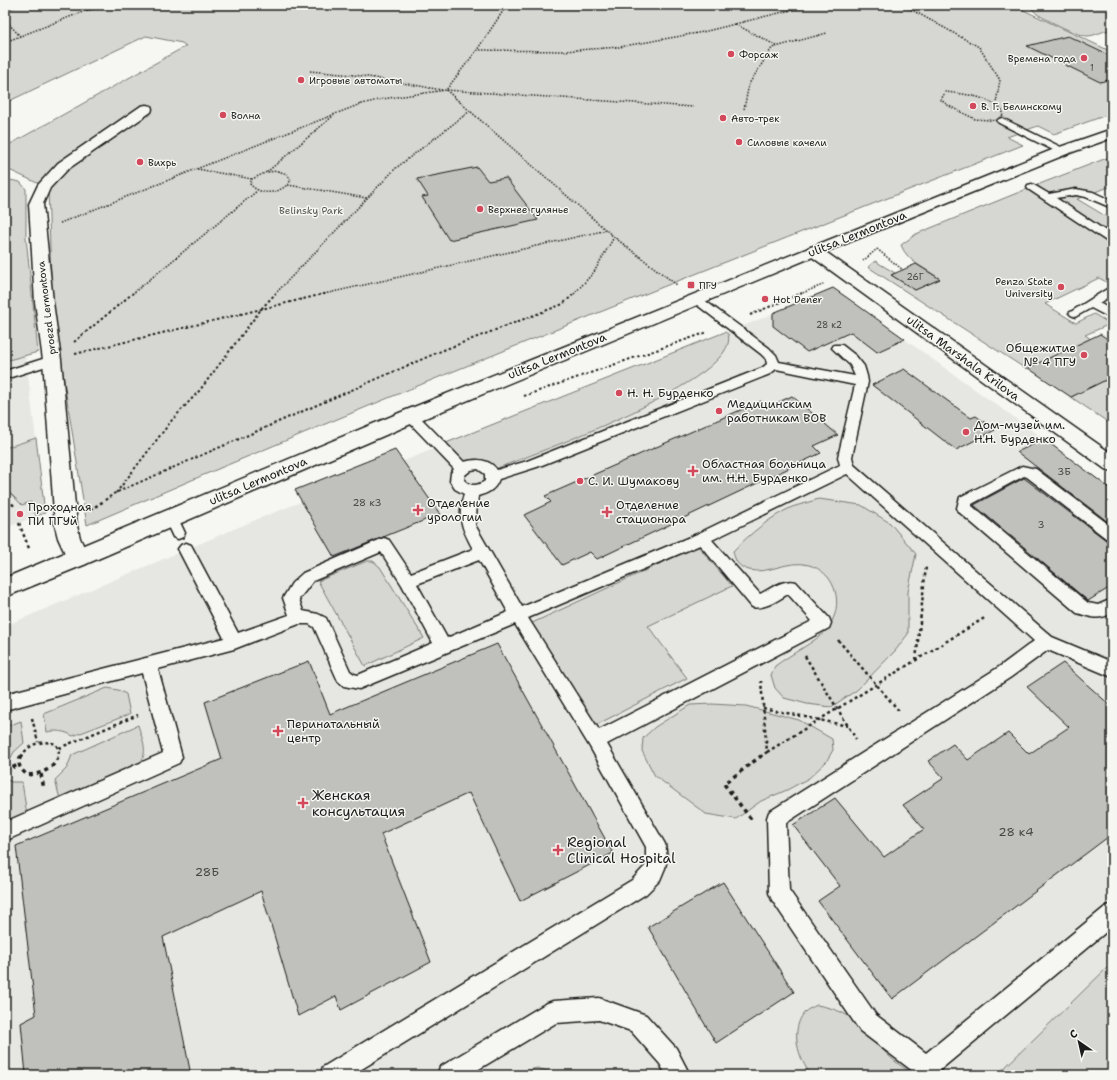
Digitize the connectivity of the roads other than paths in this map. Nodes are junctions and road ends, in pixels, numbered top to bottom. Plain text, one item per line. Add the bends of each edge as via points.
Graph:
1 (146, 109) dead end
2 (1002, 121) road end
3 (1112, 133) edge
4 (1062, 151) junction
5 (1032, 187) dead end
6 (1047, 197) junction
7 (1112, 205) edge
8 (1112, 240) edge
9 (814, 251) junction
10 (1112, 291) edge
11 (696, 299) junction
12 (1091, 303) junction
13 (1075, 312) dead end
14 (1112, 315) edge
15 (838, 348) dead end
16 (52, 360) junction
17 (772, 365) junction
18 (5, 375) edge
19 (862, 382) junction
20 (412, 416) junction
21 (1112, 464) edge
22 (848, 467) junction
23 (462, 469) junction
24 (493, 476) junction
25 (472, 491) junction
26 (1112, 535) edge
27 (702, 538) junction
28 (186, 549) dead end
29 (482, 552) junction
30 (78, 558) junction
31 (408, 581) junction
32 (5, 588) edge
33 (1112, 605) edge
34 (518, 615) junction
35 (298, 618) junction
36 (234, 642) junction
37 (1046, 642) junction
38 (443, 646) junction
39 (148, 664) junction
40 (1112, 670) edge
41 (5, 702) edge
42 (596, 741) junction
43 (5, 832) edge
44 (1112, 914) edge
45 (331, 1075) edge
46 (448, 1075) edge
47 (679, 1075) edge

1 - 16 main road, proezd Lermontova via 74,158 54,175 38,197 36,204 44,302
2 - 4 lane
3 - 4 main road, ulitsa Lermontova
4 - 9 main road, ulitsa Lermontova
5 - 6 lane
6 - 7 lane via 1076,192 1089,194
6 - 8 lane
9 - 11 main road, ulitsa Lermontova
9 - 21 main road, ulitsa Marshala Krilova
10 - 12 lane
11 - 17 lane via 765,351 772,358
11 - 20 main road, ulitsa Lermontova
12 - 13 lane
12 - 14 lane
15 - 19 lane via 858,365
16 - 18 lane
16 - 30 main road, proezd Lermontova via 66,526
17 - 19 lane
17 - 24 lane via 766,371 532,464
19 - 22 lane via 845,457
20 - 23 lane
20 - 30 main road, ulitsa Lermontova via 175,526
22 - 27 lane
22 - 37 lane
23 - 24 lane via 472,465 484,466
23 - 25 lane via 456,477 457,481 462,488
24 - 25 lane via 487,487
25 - 29 lane via 468,525
26 - 33 lane via 1032,474 1022,471 965,501 964,508 1083,608 1100,612
27 - 34 lane
27 - 42 lane via 758,602 790,586 823,623
28 - 36 lane
29 - 31 lane
29 - 34 lane
30 - 32 main road, ulitsa Lermontova
31 - 35 lane via 384,544 308,577 291,598
31 - 38 lane
34 - 38 lane
34 - 42 lane
35 - 36 lane
35 - 38 lane via 316,618 344,676 352,682 358,682
36 - 39 lane
37 - 40 lane
37 - 44 lane via 1005,672 776,818 779,893 868,1023 926,1066
39 - 41 lane
39 - 43 lane via 173,758
42 - 45 lane via 655,844 658,856 656,870 649,879
46 - 47 lane via 553,1012 599,1009 638,1022 668,1056

